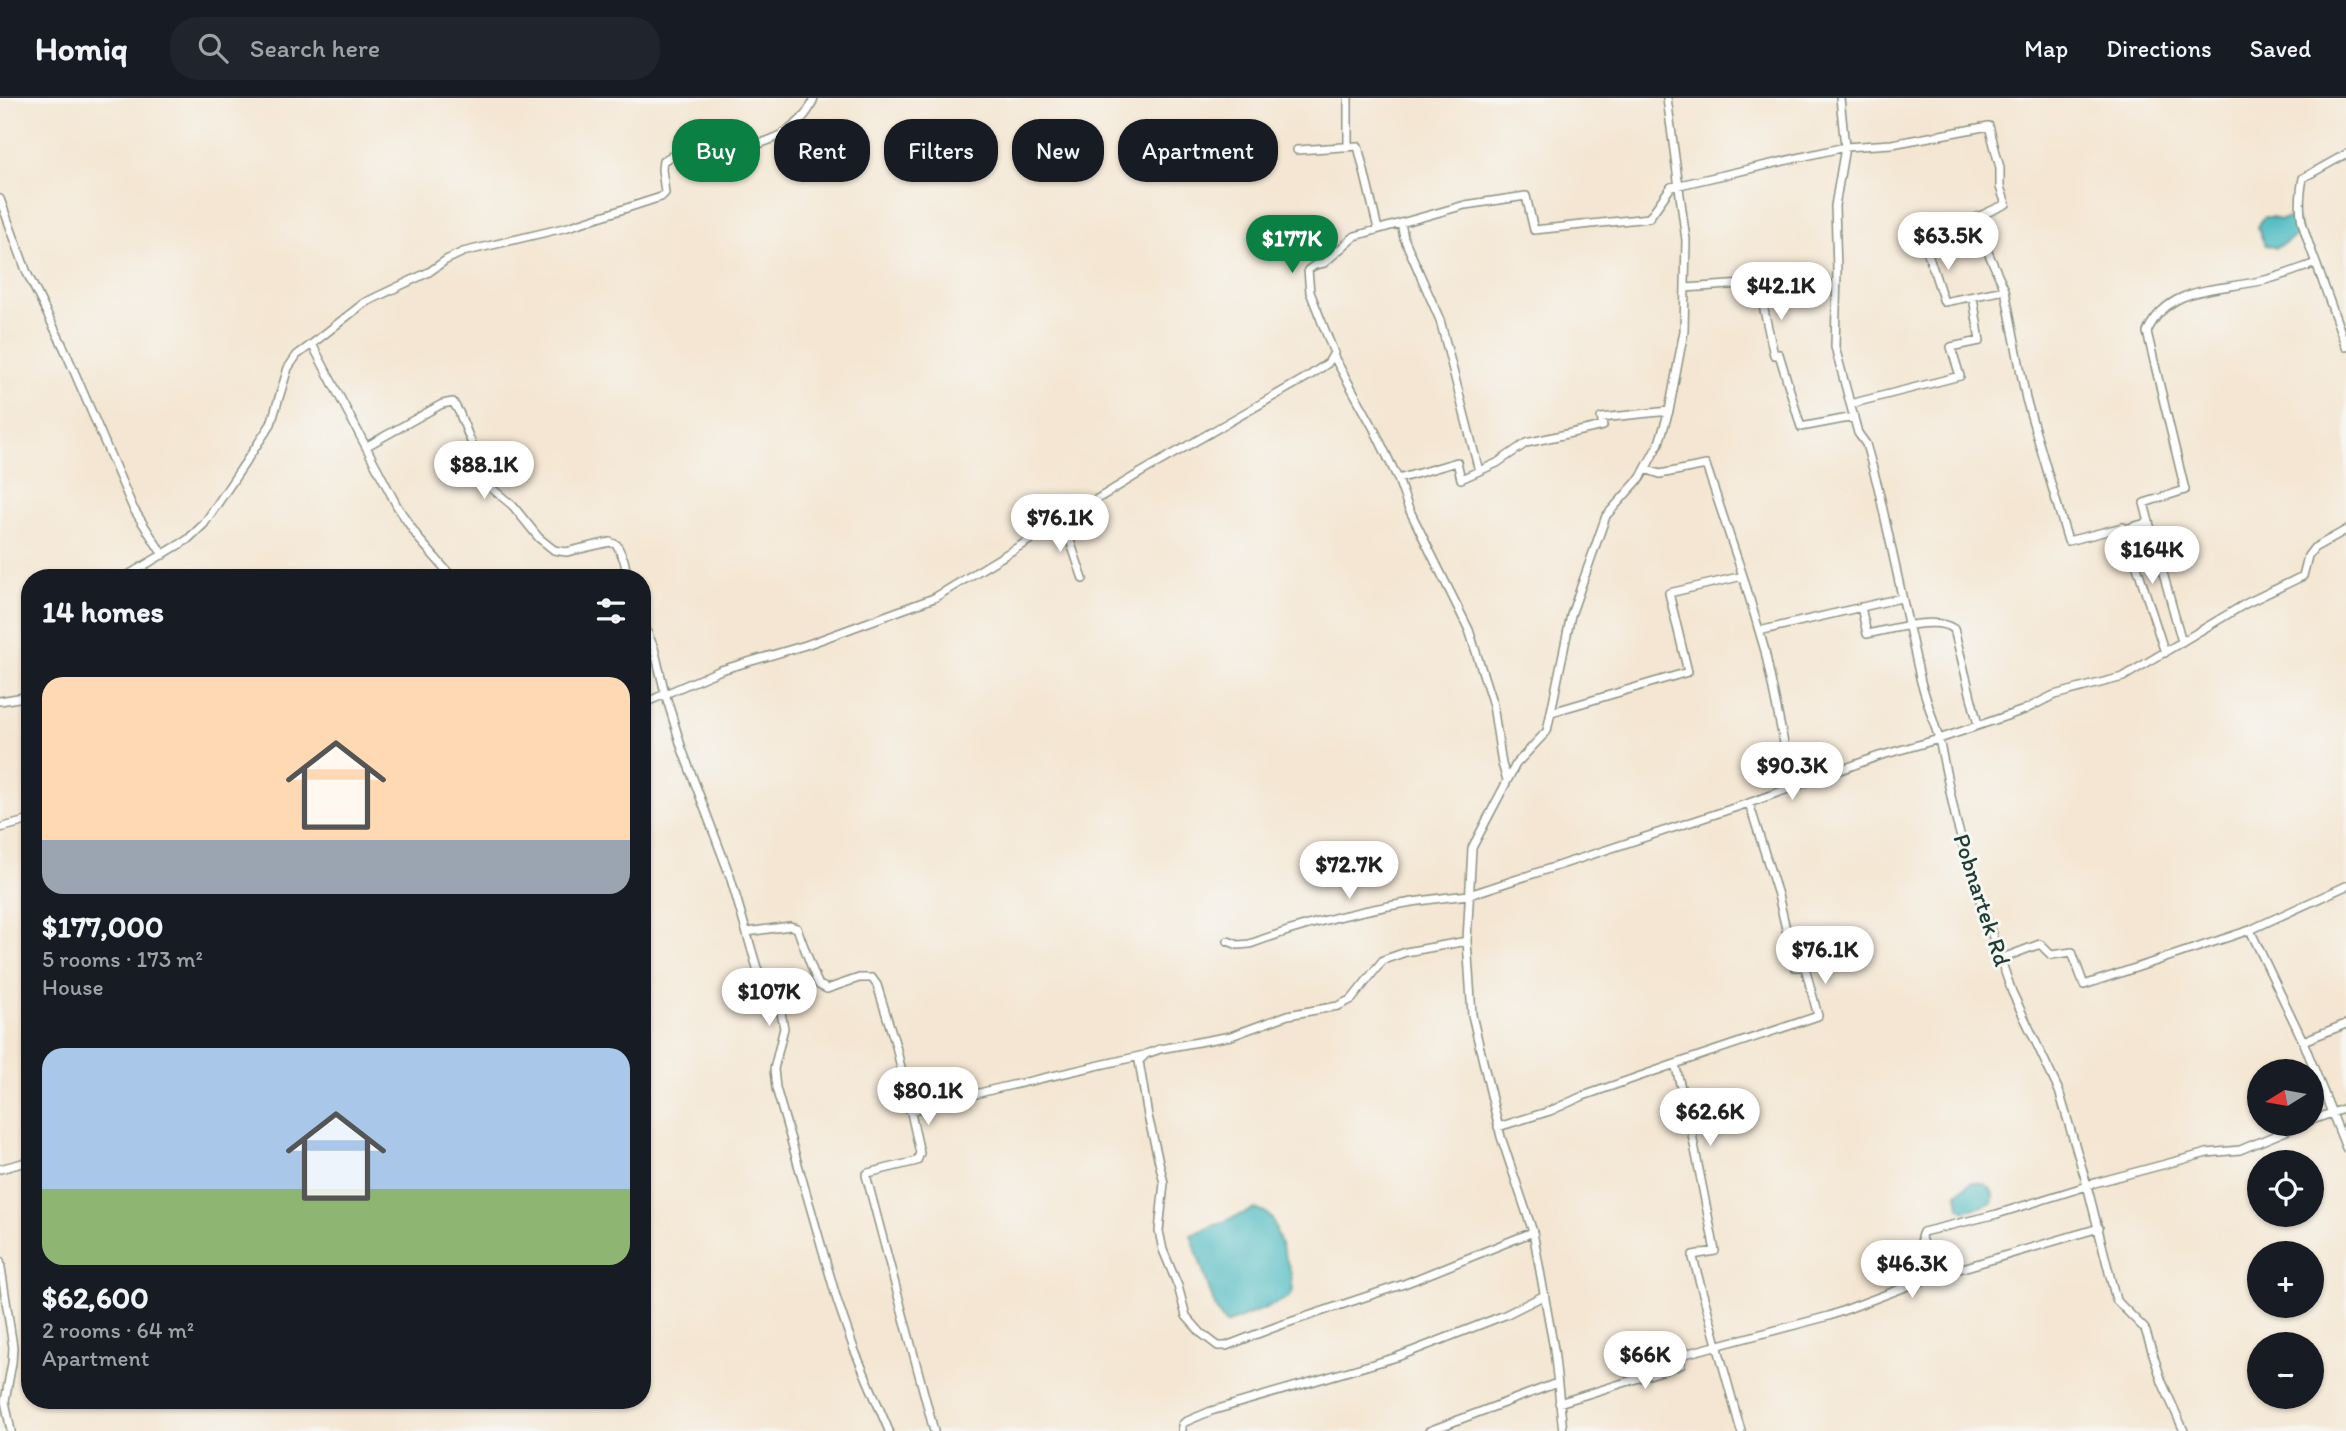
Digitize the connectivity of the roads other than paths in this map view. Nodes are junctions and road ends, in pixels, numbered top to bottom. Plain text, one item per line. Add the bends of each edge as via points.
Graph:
1 (814, 98) edge
2 (1348, 98) edge
3 (1667, 98) edge
4 (1840, 98) edge
5 (1348, 147) junction
6 (1845, 147) junction
7 (1297, 150) dead end
8 (2346, 154) edge
9 (1681, 186) junction
10 (0, 198) edge
11 (1973, 219) junction
12 (1401, 223) junction
13 (1378, 229) junction
14 (2316, 263) junction
15 (1685, 288) junction
16 (2005, 290) junction
17 (1973, 297) junction
18 (312, 344) junction
19 (2346, 346) edge
20 (1334, 357) junction
21 (1850, 404) junction
22 (1670, 411) junction
23 (1854, 417) junction
24 (367, 446) junction
25 (1645, 469) junction
26 (1479, 471) junction
27 (1398, 479) junction
28 (1063, 520) junction
29 (2149, 522) junction
30 (2125, 529) junction
31 (2346, 530) edge
32 (163, 555) junction
33 (139, 569) edge
34 (445, 569) edge
35 (626, 569) edge
36 (1743, 576) junction
37 (1083, 579) dead end
38 (1901, 598) junction
39 (1861, 607) junction
40 (1908, 626) junction
41 (1759, 631) junction
42 (651, 641) edge
43 (2182, 642) junction
44 (2165, 653) junction
45 (665, 694) junction
46 (21, 698) edge
47 (651, 700) edge
48 (0, 701) edge
49 (1552, 712) junction
50 (1978, 725) junction
51 (1938, 739) junction
52 (1507, 780) junction
53 (1793, 787) junction
54 (1749, 803) junction
55 (21, 822) edge
56 (0, 828) edge
57 (2346, 886) edge
58 (1469, 895) junction
59 (2250, 930) junction
60 (747, 932) junction
61 (1227, 941) dead end
62 (1466, 941) junction
63 (2000, 959) junction
64 (2346, 1024) edge
65 (2303, 1041) junction
66 (1146, 1054) junction
67 (1675, 1064) junction
68 (2346, 1108) edge
69 (910, 1111) junction
70 (2330, 1113) junction
71 (2324, 1115) edge
72 (1498, 1126) junction
73 (2274, 1136) edge
74 (2346, 1148) edge
75 (21, 1163) edge
76 (0, 1169) edge
77 (2087, 1186) junction
78 (2099, 1228) junction
79 (1533, 1232) junction
80 (0, 1261) edge
81 (1932, 1277) junction
82 (1545, 1295) junction
83 (1718, 1345) junction
84 (1557, 1383) junction
85 (1559, 1403) junction
86 (11, 1431) edge
87 (889, 1431) edge
88 (934, 1431) edge
89 (1182, 1431) edge
90 (1429, 1431) edge
91 (1563, 1431) edge
92 (1741, 1431) edge
93 (2184, 1431) edge

1 - 18 street via 806,114 782,134 751,146 700,148 669,157 663,161 665,193 661,197 557,230 463,252 364,303
2 - 5 street
3 - 9 street
4 - 6 street, Pobnartek Rd
5 - 7 street
5 - 13 street via 1358,146
6 - 9 street
6 - 11 street via 1892,144 1989,126 2006,204
6 - 21 street, Pobnartek Rd via 1835,206 1835,347
8 - 14 street via 2303,178 2300,220
9 - 12 street via 1671,187 1649,218 1534,230 1526,196 1465,205
9 - 15 street
10 - 32 street via 27,274 133,508
11 - 16 street
11 - 17 street via 1924,241 1944,302
12 - 13 street
12 - 26 street via 1440,320
13 - 20 street via 1355,236 1308,270 1308,286
14 - 19 street
14 - 29 street via 2265,280 2198,291 2171,301 2153,318 2147,332 2185,490 2144,503
15 - 22 street via 1684,331
15 - 23 street via 1758,283 1774,355 1779,354 1801,427
16 - 17 street
16 - 30 street via 2026,399 2068,541
17 - 21 street via 1980,341 1951,347 1960,376
18 - 24 street
18 - 32 street via 288,368 271,424 204,524
20 - 27 street
20 - 28 street
21 - 23 street, Pobnartek Rd
22 - 25 street
22 - 26 street via 1601,418 1602,426 1526,443
23 - 38 street, Pobnartek Rd via 1878,487
24 - 34 street via 397,506
24 - 35 street via 453,402 489,486 539,538 554,550 566,552 610,542 617,545
25 - 36 street via 1660,474 1706,465
25 - 49 street via 1606,516 1571,615
26 - 27 street via 1461,479 1457,462
27 - 52 street via 1469,630 1493,705
28 - 37 street
28 - 45 street via 934,598 806,645 721,670
29 - 30 street
29 - 43 street
30 - 44 street
31 - 43 street via 2314,548 2304,576
32 - 33 street
36 - 41 street
36 - 49 street via 1669,593 1688,672
38 - 39 street
38 - 40 street, Pobnartek Rd
39 - 40 street via 1867,634
39 - 41 street
40 - 50 street via 1941,623 1954,629
40 - 51 street, Pobnartek Rd
41 - 53 street
42 - 45 street
43 - 44 street
44 - 50 street via 2123,677 2054,695
45 - 47 street
45 - 60 street
46 - 48 street
49 - 52 street via 1547,731
50 - 51 street
51 - 53 street
51 - 63 street, Pobnartek Rd via 1956,820
52 - 58 street via 1472,848
53 - 54 street
54 - 58 street
54 - 67 street via 1795,967 1805,967 1818,1016
55 - 56 street
57 - 59 street
58 - 61 street via 1371,909 1250,944
58 - 62 street
59 - 63 street via 2084,985 2071,953 2050,955 2040,944
59 - 65 street
60 - 69 street via 797,928 816,979 827,989 872,978 882,997
60 - 87 street via 757,968 782,1012 784,1028 774,1079 791,1145 837,1300
62 - 66 street via 1383,960 1352,999 1338,1006
62 - 72 street via 1472,1015
63 - 77 street, Pobnartek Rd via 2059,1091
64 - 65 street
65 - 70 street
66 - 69 street
66 - 79 street via 1139,1061 1164,1183 1159,1231 1163,1250 1186,1316 1218,1346 1404,1284
67 - 72 street
67 - 83 street via 1715,1251 1693,1258
68 - 70 street
69 - 88 street via 917,1161 866,1175
70 - 71 street
70 - 74 street
72 - 79 street
73 - 77 street via 2240,1150 2207,1153
75 - 76 street
77 - 78 street, Pobnartek Rd
77 - 81 street via 1923,1232
78 - 81 street
78 - 93 street, Pobnartek Rd via 2116,1300 2145,1329
79 - 82 street
80 - 86 street via 13,1347 5,1401
81 - 83 street via 1829,1316
82 - 84 street
82 - 89 street via 1397,1357 1211,1411 1185,1422
83 - 85 street via 1681,1355 1681,1365
83 - 92 street
84 - 85 street
84 - 90 street
85 - 91 street

